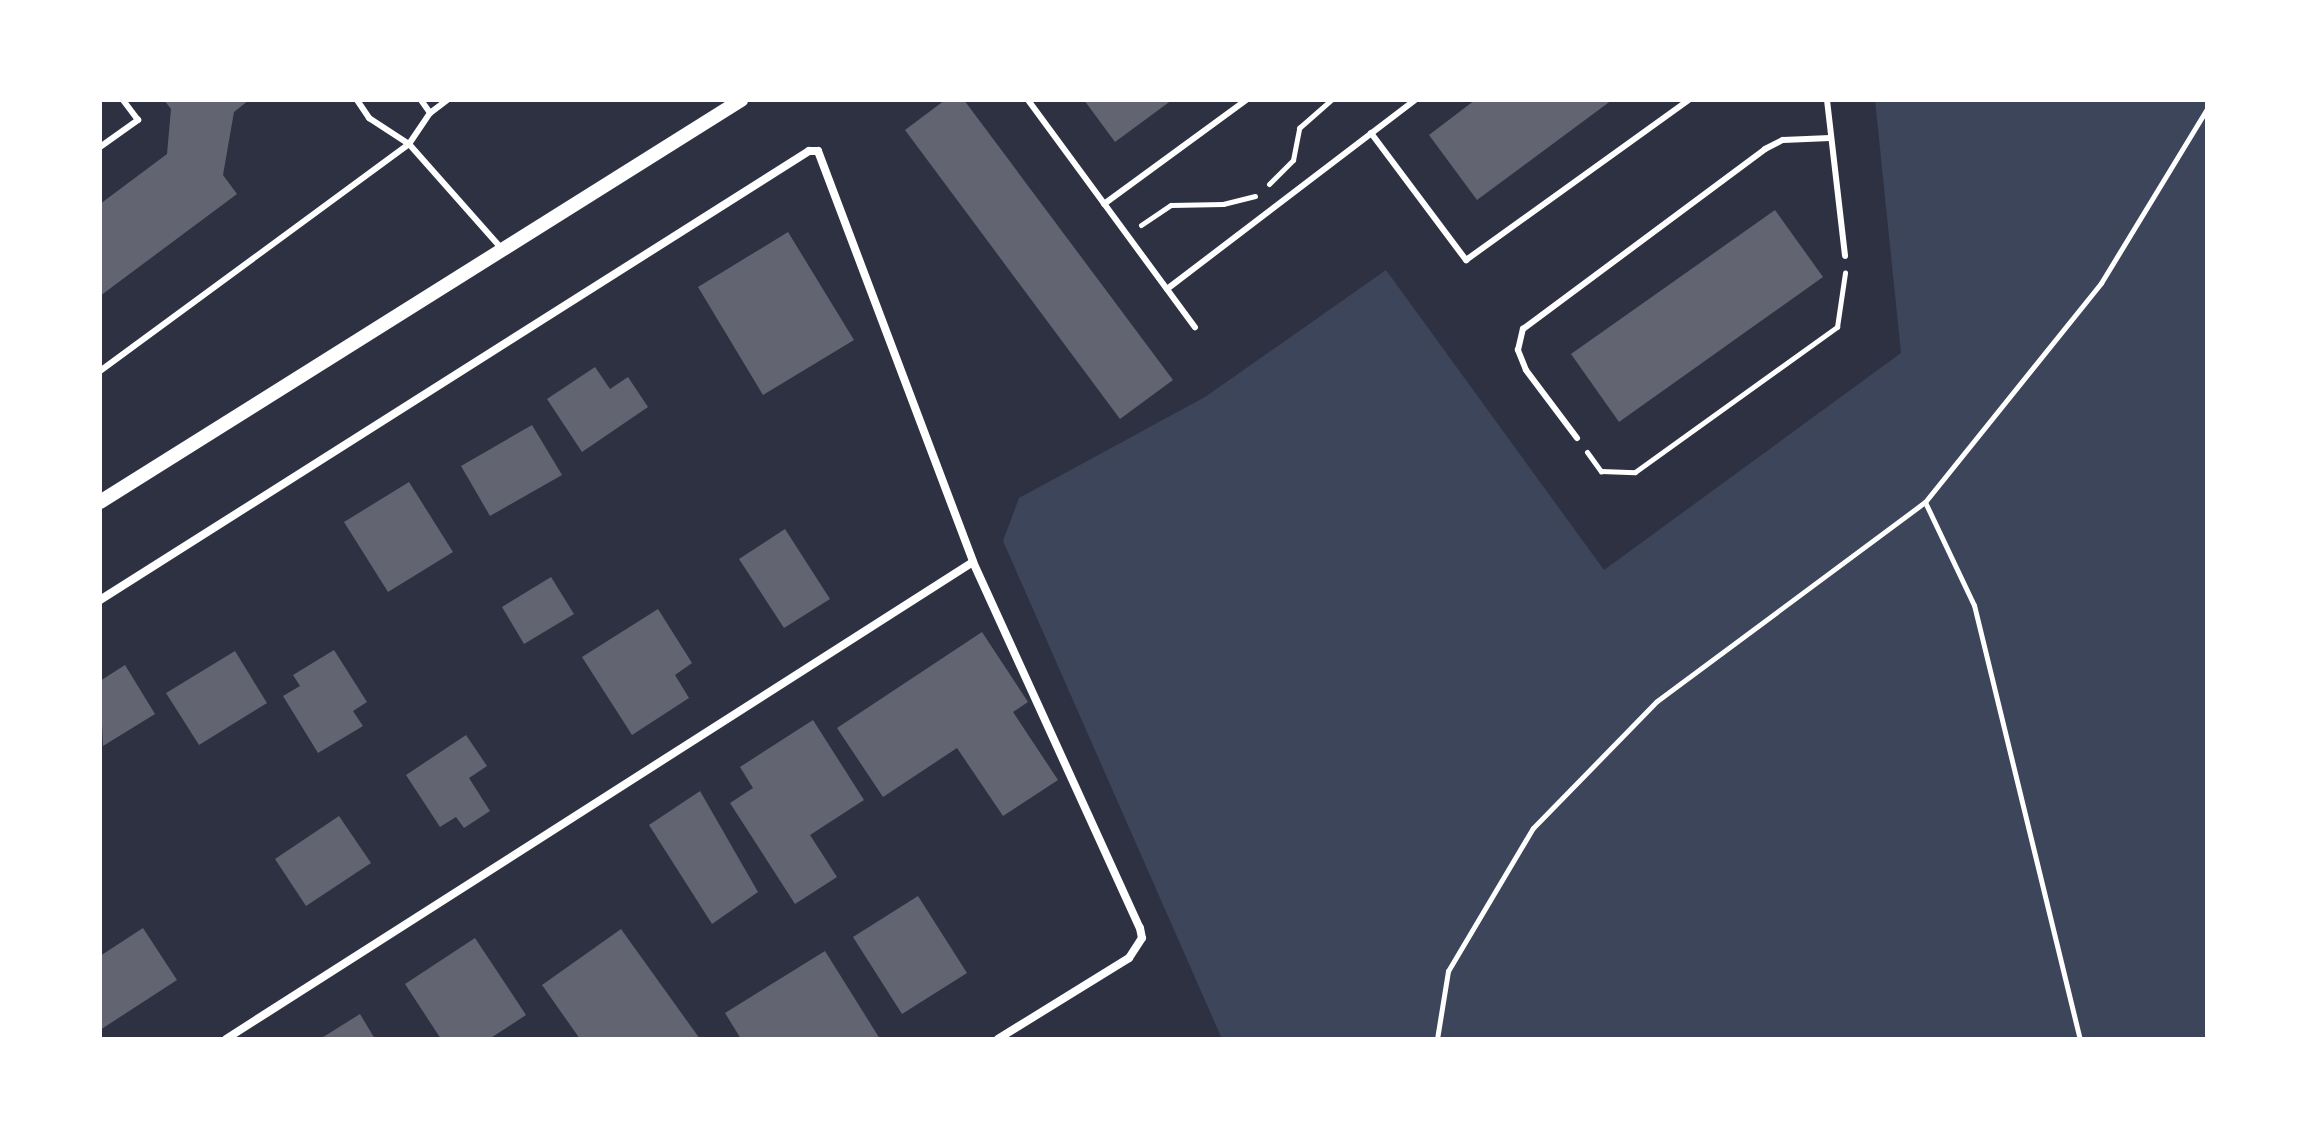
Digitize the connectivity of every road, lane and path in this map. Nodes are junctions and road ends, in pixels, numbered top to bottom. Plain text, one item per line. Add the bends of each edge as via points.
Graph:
1 (123, 100) edge
2 (357, 100) edge
3 (421, 100) edge
4 (447, 100) edge
5 (741, 100) edge
6 (1028, 100) edge
7 (1246, 100) edge
8 (1331, 100) edge
9 (1415, 100) edge
10 (1689, 100) edge
11 (1827, 100) edge
12 (2207, 109) edge
13 (430, 113) junction
14 (1371, 133) junction
15 (1830, 138) junction
16 (409, 144) junction
17 (100, 147) edge
18 (1104, 204) junction
19 (1127, 235) junction
20 (502, 249) junction
21 (1845, 256) joint
22 (1167, 289) junction
23 (1195, 327) dead end
24 (100, 371) edge
25 (1577, 438) joint
26 (100, 502) edge
27 (1925, 502) junction
28 (973, 562) junction
29 (100, 600) edge
30 (226, 1039) edge
31 (998, 1039) edge
32 (1437, 1039) edge
33 (2080, 1039) edge

1 - 17 lane via 138,120
2 - 16 lane via 369,118
3 - 13 lane
4 - 13 lane
5 - 20 street
6 - 18 lane
7 - 18 lane
8 - 19 path via 1299,128 1293,160 1257,195 1223,204 1171,205
9 - 14 lane
10 - 14 lane via 1466,260
11 - 15 lane
12 - 27 path via 2101,283
13 - 16 lane
14 - 22 lane
15 - 21 lane
15 - 25 lane via 1783,140 1765,149 1523,329 1518,350 1526,370
16 - 20 lane
16 - 24 lane
18 - 19 lane
19 - 22 lane
20 - 26 street
21 - 25 path via 1837,327 1635,472 1601,471
22 - 23 lane
27 - 32 path via 1657,701 1533,828 1448,971
27 - 33 path via 1974,605
28 - 29 street via 823,155 809,151
28 - 30 street
28 - 31 street via 1142,938 1129,958

